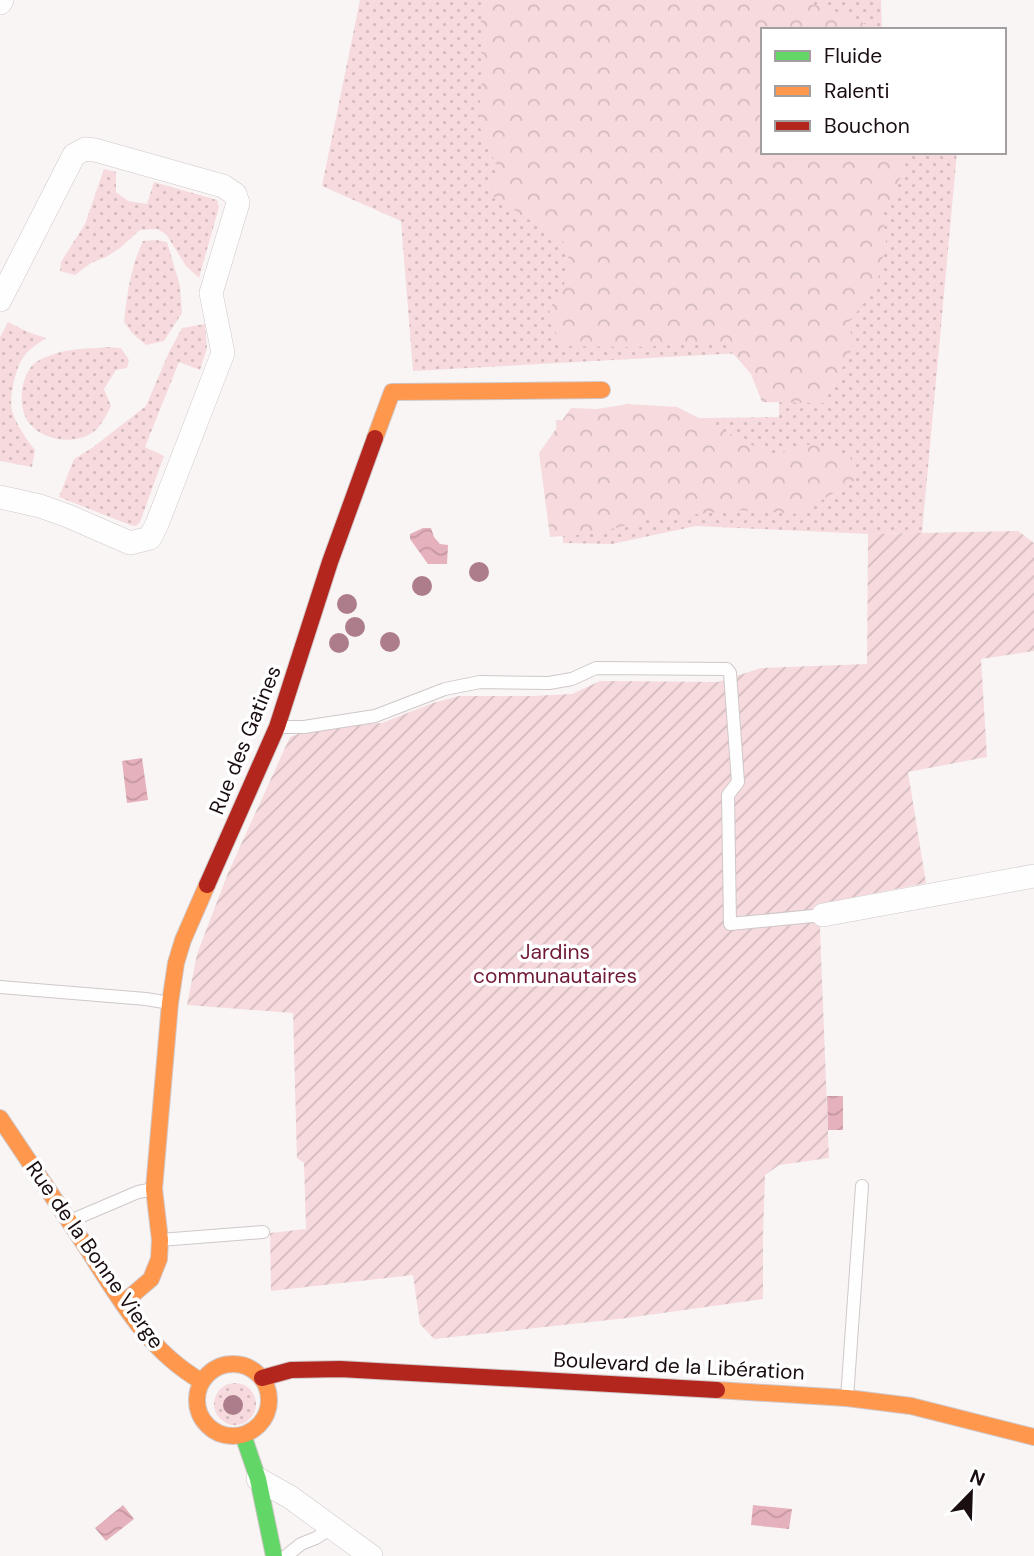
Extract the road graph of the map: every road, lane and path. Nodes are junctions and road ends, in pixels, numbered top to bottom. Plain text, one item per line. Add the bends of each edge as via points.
1 (0, 300) edge
2 (603, 390) dead end
3 (0, 497) edge
4 (277, 727) junction
5 (1034, 876) edge
6 (823, 915) joint
7 (0, 988) edge
8 (170, 1003) junction
9 (0, 1118) edge
10 (862, 1186) dead end
11 (154, 1189) junction
12 (69, 1221) junction
13 (263, 1232) dead end
14 (160, 1240) junction
15 (123, 1303) junction
16 (262, 1378) junction
17 (201, 1381) junction
18 (847, 1398) junction
19 (243, 1435) junction
20 (1034, 1437) edge
21 (258, 1479) junction
22 (331, 1528) junction
23 (274, 1556) edge
24 (286, 1556) edge
25 (371, 1556) edge

1 - 3 street via 74,155 85,149 223,186 235,194 238,203 211,293 223,353 150,538 130,543 40,506
2 - 4 street, Rue des Gatines via 392,392
4 - 6 lane via 374,716 445,689 480,682 572,679 596,667 727,669 738,782 728,795 730,924
4 - 8 street, Rue des Gatines via 183,940
5 - 6 street
7 - 8 lane
8 - 11 street, Rue des Gatines
9 - 12 street, Rue de la Bonne Vierge
10 - 18 lane
11 - 12 lane
11 - 14 street, Rue des Gatines
12 - 15 street, Rue de la Bonne Vierge
13 - 14 lane
14 - 15 street, Rue des Gatines via 159,1259 150,1279
15 - 17 street, Rue de la Bonne Vierge via 167,1358
16 - 17 street via 243,1365 231,1364 209,1372
16 - 18 street, Boulevard de la Libération via 289,1370 340,1369
16 - 19 street via 270,1401 267,1412 254,1430
17 - 19 street via 197,1402 204,1422 222,1434
18 - 20 street, Boulevard de la Libération via 911,1406
19 - 21 street
21 - 22 street
21 - 23 street
22 - 24 lane
22 - 25 street

